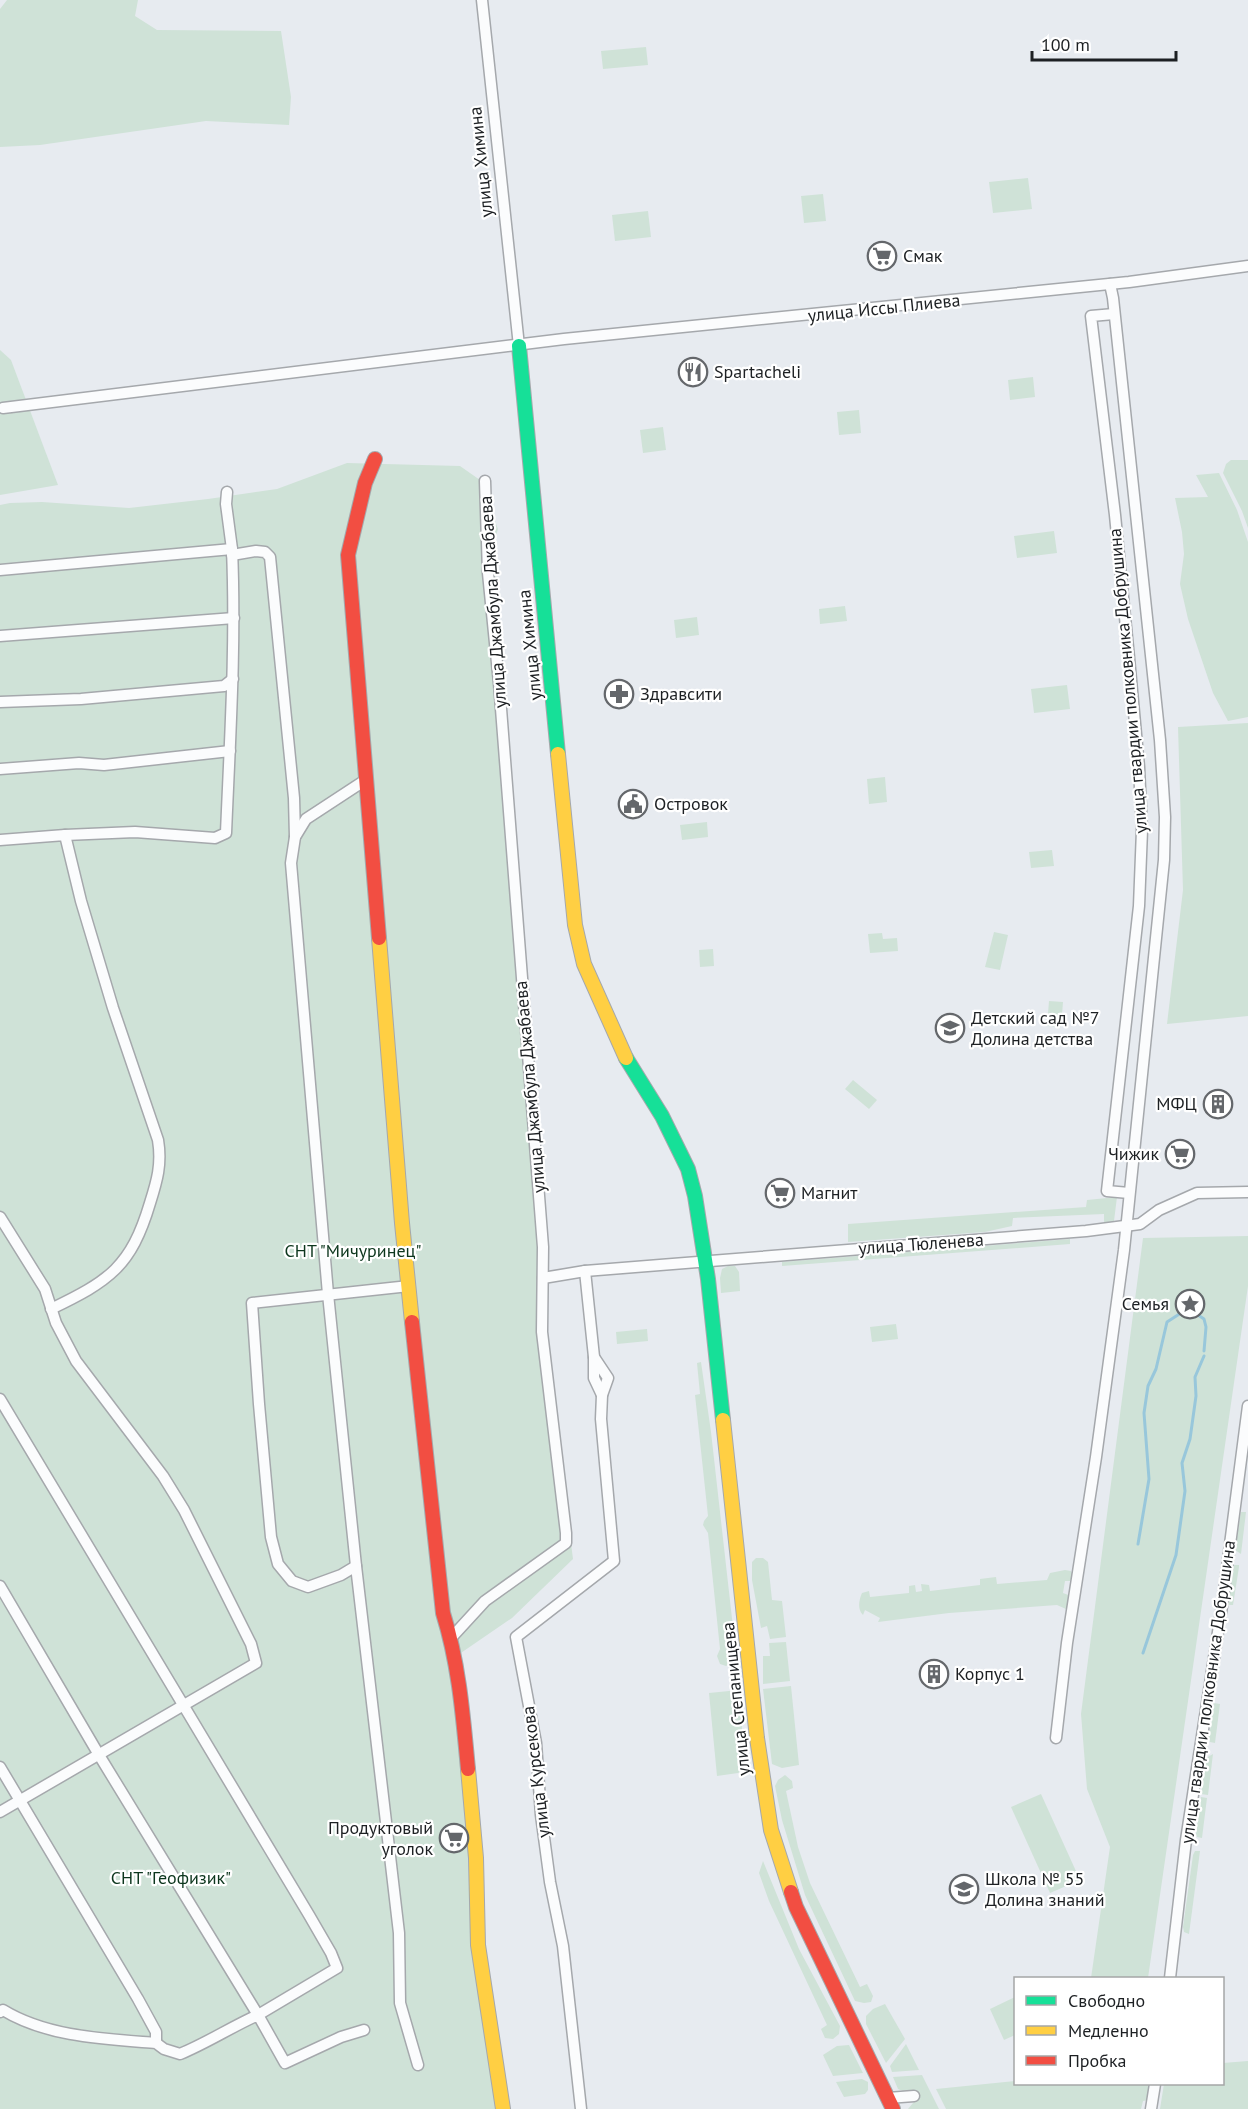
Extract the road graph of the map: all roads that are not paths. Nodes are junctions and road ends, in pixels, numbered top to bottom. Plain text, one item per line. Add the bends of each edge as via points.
1 (482, 0) edge
2 (1248, 266) edge
3 (1110, 284) junction
4 (1114, 314) junction
5 (519, 346) junction
6 (3, 408) dead end
7 (375, 459) dead end
8 (485, 481) dead end
9 (227, 492) dead end
10 (232, 552) junction
11 (0, 570) edge
12 (234, 618) junction
13 (0, 636) edge
14 (233, 679) junction
15 (0, 702) edge
16 (230, 751) junction
17 (0, 769) edge
18 (367, 779) junction
19 (65, 835) junction
20 (295, 837) junction
21 (0, 840) edge
22 (1248, 1191) edge
23 (1129, 1193) junction
24 (0, 1217) edge
25 (1126, 1226) junction
26 (705, 1261) junction
27 (585, 1271) junction
28 (543, 1278) junction
29 (409, 1286) junction
30 (328, 1294) junction
31 (51, 1309) junction
32 (0, 1399) edge
33 (1248, 1406) edge
34 (356, 1566) junction
35 (0, 1586) edge
36 (452, 1638) junction
37 (184, 1707) junction
38 (1056, 1738) dead end
39 (99, 1755) junction
40 (0, 1767) edge
41 (20, 1801) junction
42 (0, 1812) edge
43 (1170, 1977) edge
44 (0, 2012) edge
45 (258, 2015) junction
46 (364, 2030) dead end
47 (156, 2043) junction
48 (418, 2065) dead end
49 (1155, 2085) edge
50 (914, 2096) dead end
51 (890, 2104) edge
52 (503, 2109) edge
53 (581, 2109) edge
54 (1151, 2109) edge

1 - 5 street, улица Химина
2 - 3 street, улица Иссы Плиева
3 - 4 street, улица гвардии полковника Добрушина
3 - 5 street, улица Иссы Плиева
4 - 23 street, улица гвардии полковника Добрушина via 1160,740 1164,817 1161,883
4 - 23 street, улица гвардии полковника Добрушина via 1091,316 1115,515 1141,799 1139,906 1107,1191
5 - 6 street, улица Иссы Плиева
5 - 26 street, улица Химина via 575,925 584,964 603,1010 688,1169
7 - 18 street via 365,483 348,555
8 - 28 street, улица Джамбула Джабаева via 488,573 500,683
9 - 10 street
10 - 11 street
10 - 12 street
10 - 20 street via 265,552 270,557
12 - 13 street
12 - 14 street
14 - 15 street via 224,686
14 - 16 street
16 - 17 street via 104,765
16 - 19 street via 226,833 215,838 135,832
18 - 20 street via 306,819
18 - 29 street
19 - 21 street
19 - 31 street via 90,933 158,1140 160,1171 142,1231 123,1263 92,1289
20 - 30 street via 291,863
22 - 25 street, улица Тюленева via 1197,1193 1159,1210 1140,1224
23 - 25 street, улица гвардии полковника Добрушина
24 - 31 street via 37,1272
25 - 26 street, улица Тюленева
25 - 38 street, улица гвардии полковника Добрушина
26 - 27 street, улица Тюленева
26 - 51 street, улица Степанищева via 757,1738 771,1830 796,1907
27 - 28 street, улица Тюленева
27 - 53 street, улица Курсекова via 594,1357 608,1377 601,1419 615,1561 516,1637 536,1743 550,1882 563,1946
28 - 36 street, улица Джамбула Джабаева via 542,1332 566,1544 485,1601
29 - 30 street
29 - 36 street via 443,1613
30 - 34 street
30 - 34 street via 252,1304 271,1537 278,1564 292,1581 300,1584 309,1587
31 - 37 street via 76,1361 184,1510 251,1644 256,1663
32 - 37 street
33 - 43 street, улица гвардии полковника Добрушина
34 - 48 street via 399,1933 400,2003
35 - 39 street
36 - 52 street via 469,1761 478,1945
37 - 39 street
37 - 45 street via 337,1968
39 - 41 street
39 - 45 street
40 - 41 street
41 - 42 street
41 - 47 street via 138,1999 156,2032
44 - 47 street via 66,2032
45 - 46 street via 285,2063
45 - 47 street via 180,2054
49 - 54 street
50 - 51 street

